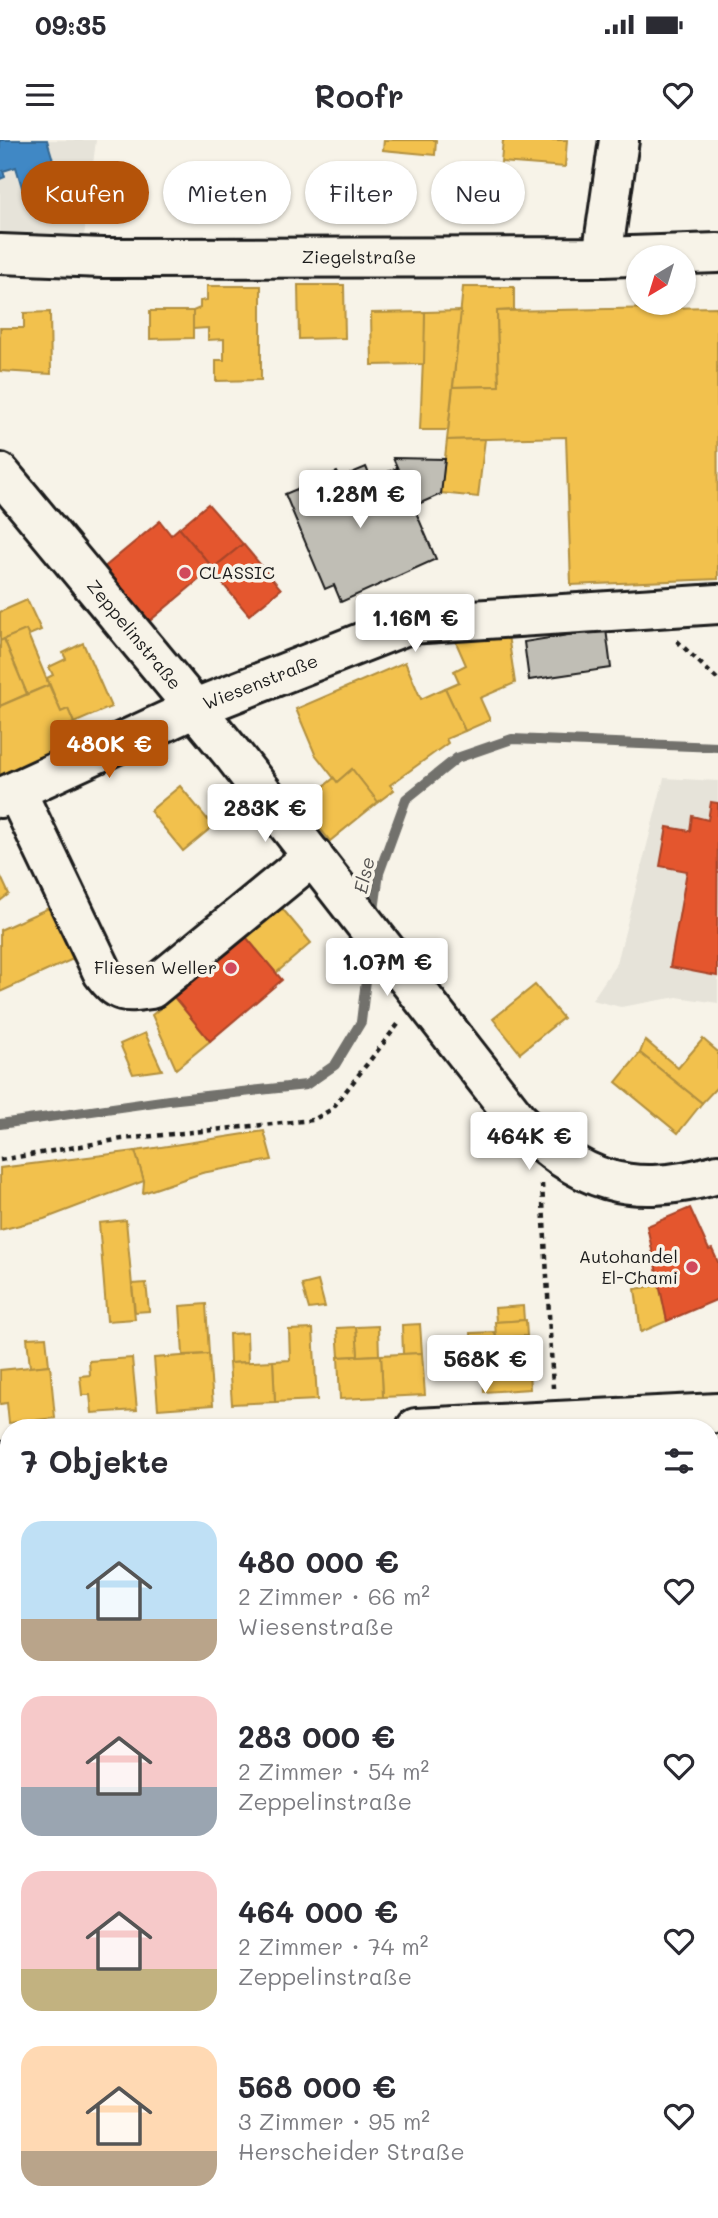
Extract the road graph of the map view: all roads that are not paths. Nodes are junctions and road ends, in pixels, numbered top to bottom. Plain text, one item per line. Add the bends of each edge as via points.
1 (619, 140) edge
2 (718, 253) edge
3 (0, 254) edge
4 (602, 257) junction
5 (0, 473) edge
6 (713, 609) edge
7 (193, 709) junction
8 (8, 794) edge
9 (313, 856) junction
10 (718, 1174) edge
11 (718, 1413) edge
12 (651, 1419) edge

1 - 4 street
2 - 4 street, Ziegelstraße
3 - 4 street, Ziegelstraße
5 - 7 street, Zeppelinstraße
6 - 7 street, Wiesenstraße via 410,624
7 - 8 street, Wiesenstraße
7 - 9 street, Zeppelinstraße
8 - 9 street via 103,973 115,989 129,993 151,989
9 - 10 street, Zeppelinstraße via 517,1118 547,1149 582,1171 622,1183 671,1184
11 - 12 street

